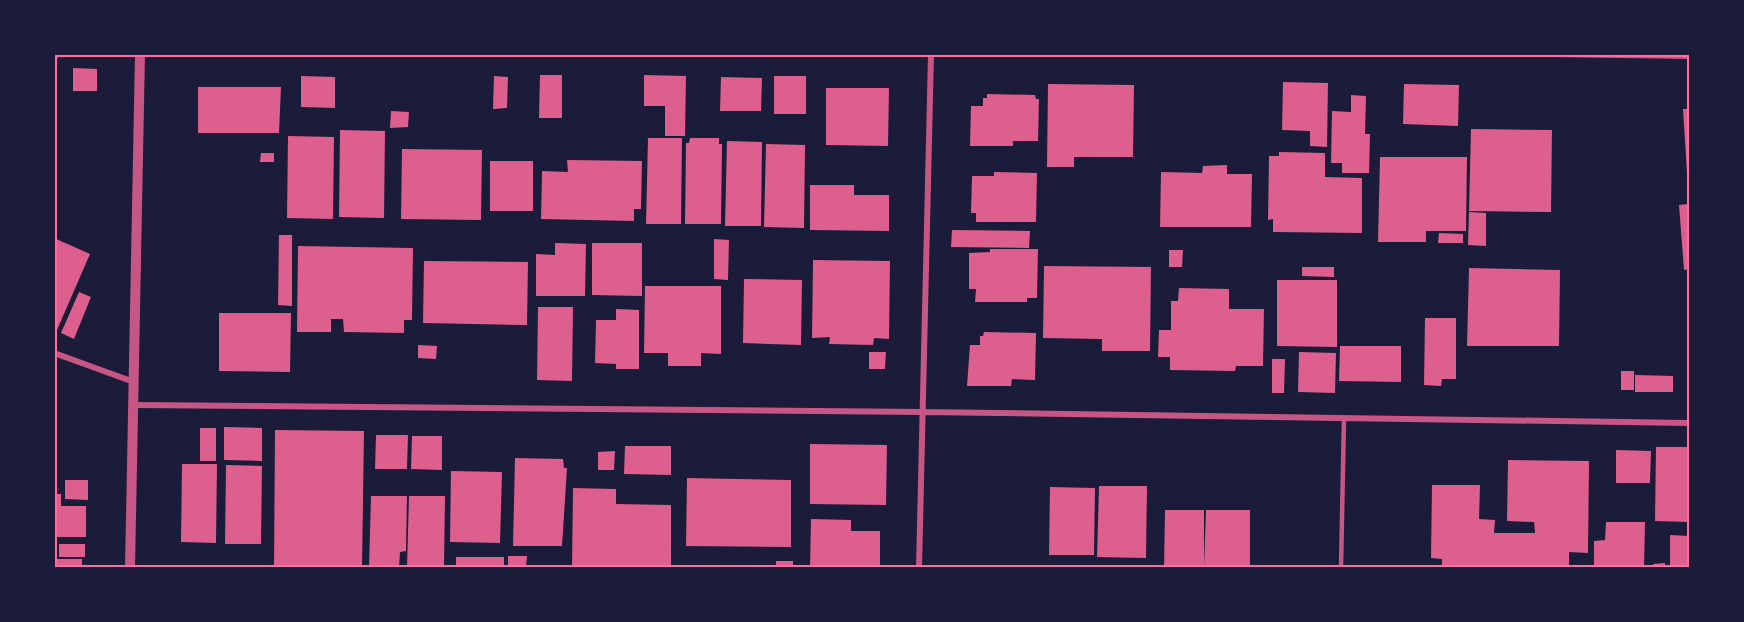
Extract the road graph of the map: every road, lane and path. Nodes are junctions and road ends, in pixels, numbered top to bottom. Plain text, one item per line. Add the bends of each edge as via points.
1 (56, 54) edge
2 (140, 54) edge
3 (931, 54) edge
4 (1551, 54) edge
5 (1690, 56) edge
6 (54, 59) edge
7 (54, 353) edge
8 (134, 382) junction
9 (133, 405) junction
10 (923, 412) junction
11 (1344, 418) junction
12 (1690, 423) edge
13 (130, 568) edge
14 (919, 568) edge
15 (1341, 568) edge

1 - 6 street
2 - 8 street
3 - 10 street
4 - 5 street
7 - 8 street
8 - 9 street
9 - 10 street
9 - 13 street
10 - 11 street
10 - 14 street
11 - 12 street
11 - 15 lane

